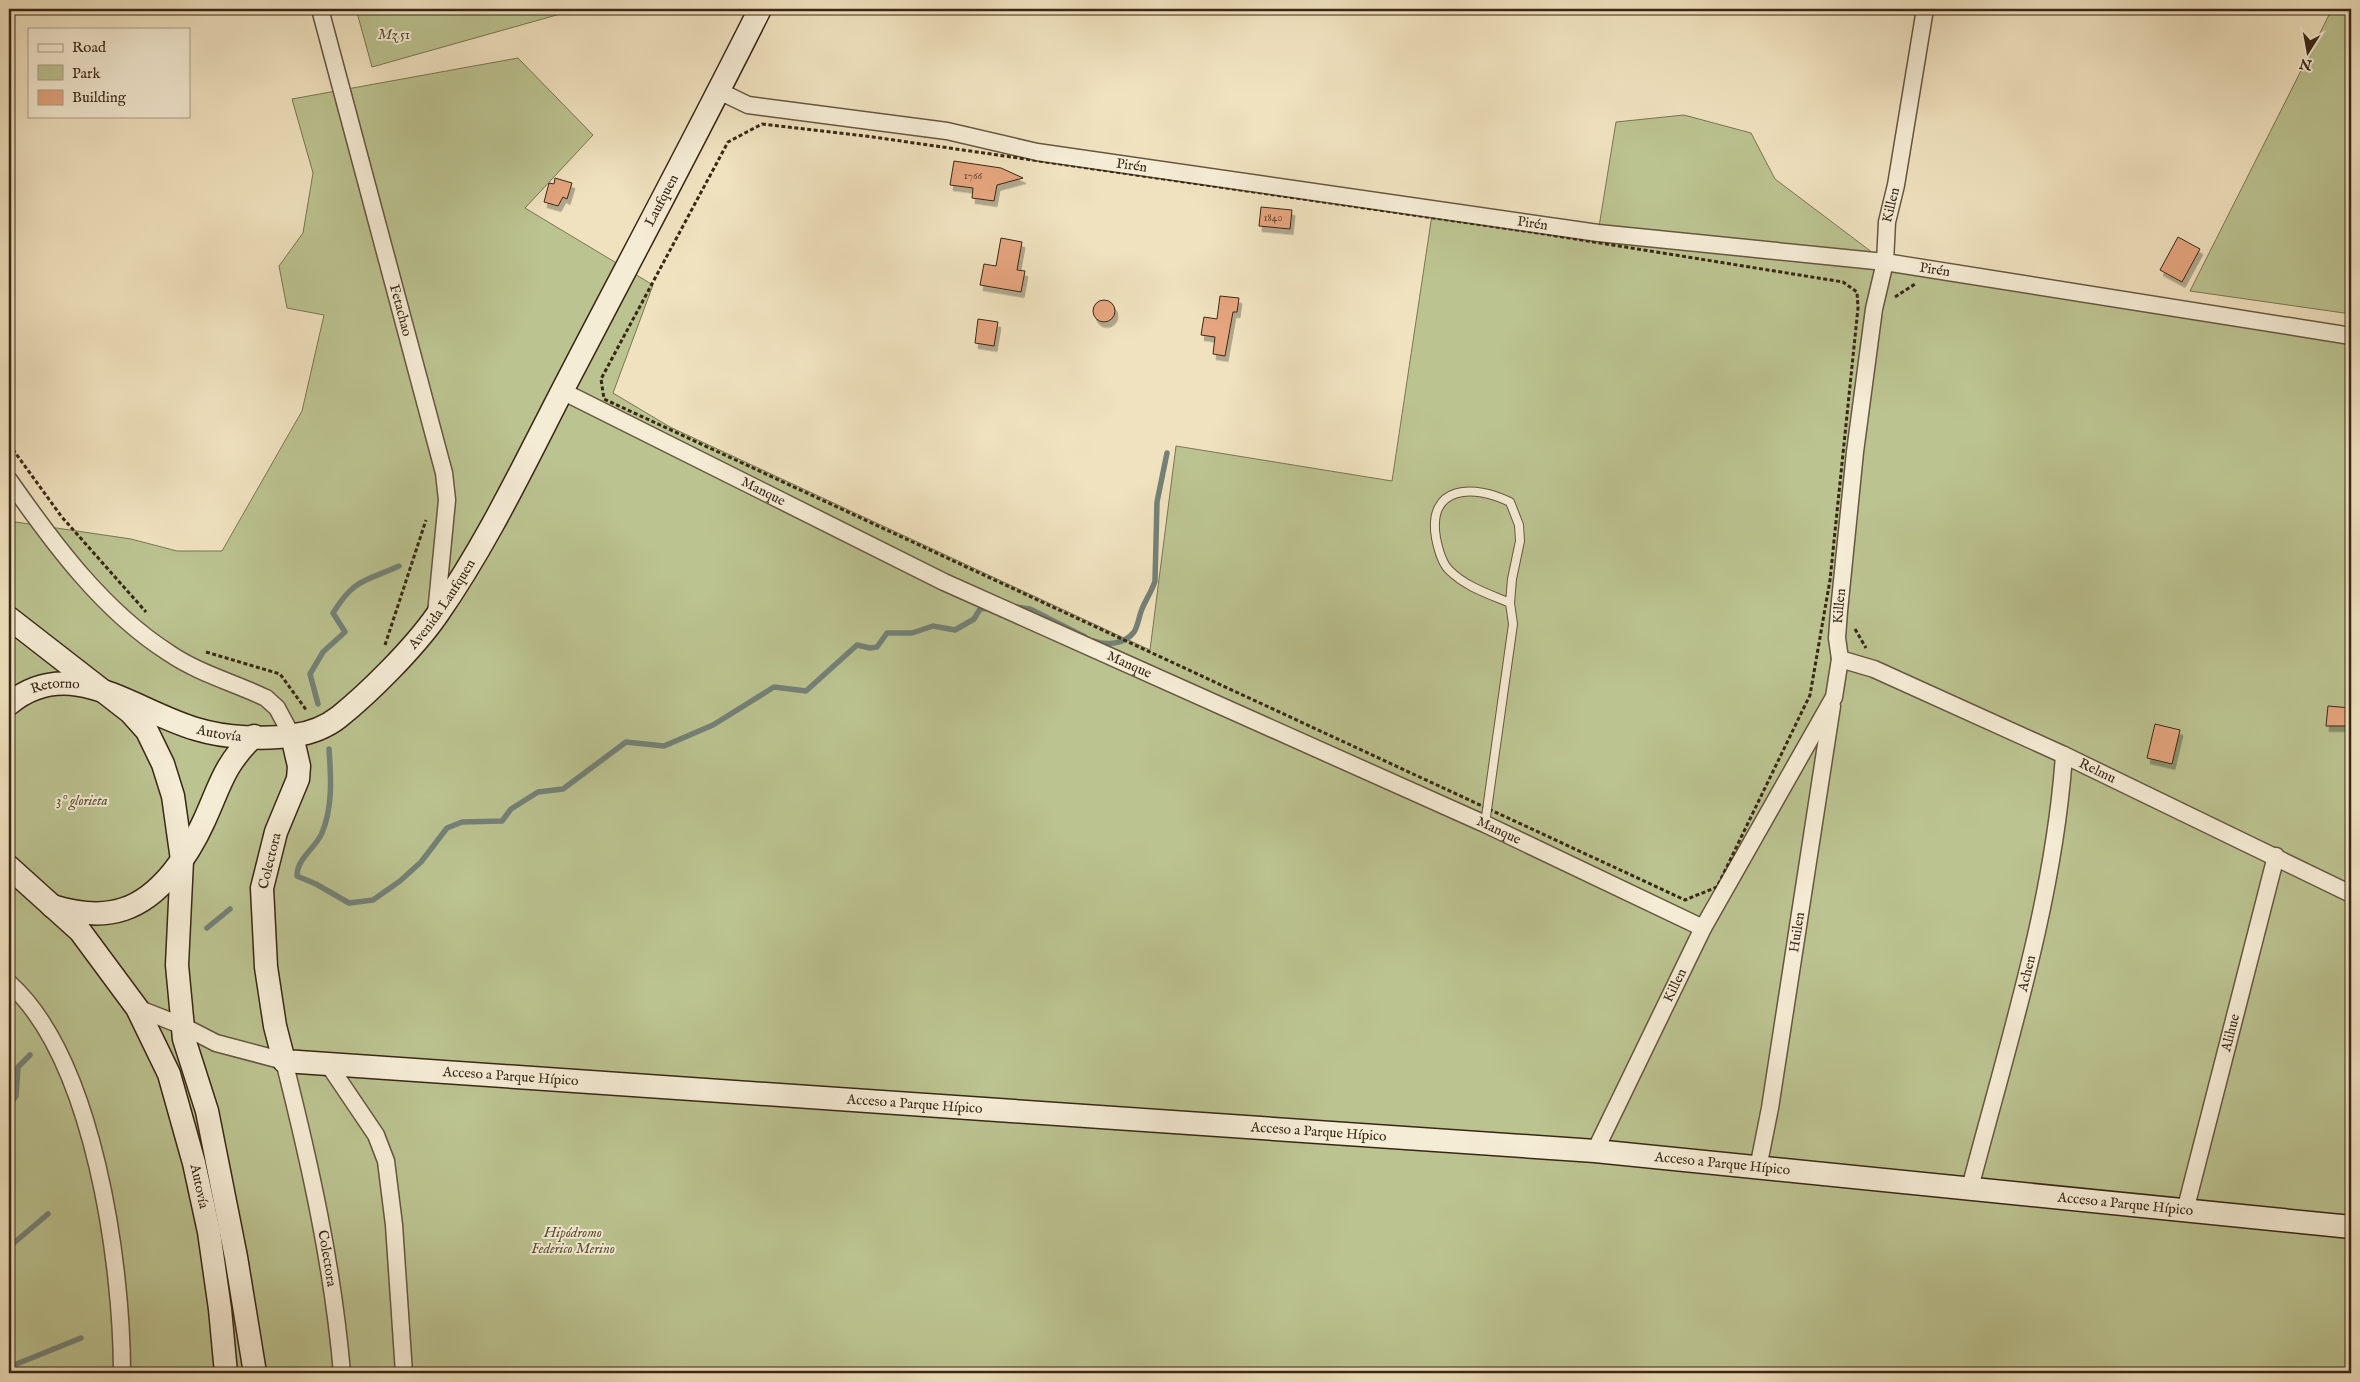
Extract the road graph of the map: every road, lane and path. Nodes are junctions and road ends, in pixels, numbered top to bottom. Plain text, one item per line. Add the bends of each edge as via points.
1 (320, 9) edge
2 (760, 9) edge
3 (1925, 9) edge
4 (719, 91) junction
5 (1885, 262) junction
6 (1925, 285) dead end
7 (1894, 305) dead end
8 (2351, 336) edge
9 (562, 390) junction
10 (9, 444) edge
11 (9, 480) edge
12 (427, 516) dead end
13 (1510, 603) junction
14 (436, 616) junction
15 (9, 618) edge
16 (151, 618) dead end
17 (204, 651) dead end
18 (380, 651) dead end
19 (1840, 659) junction
20 (107, 692) junction
21 (1834, 697) junction
22 (9, 704) edge
23 (309, 714) dead end
24 (254, 736) junction
25 (292, 736) junction
26 (2064, 755) junction
27 (1486, 816) junction
28 (2276, 856) junction
29 (182, 860) junction
30 (9, 866) edge
31 (9, 880) edge
32 (2351, 894) edge
33 (51, 906) junction
34 (1703, 928) junction
35 (9, 983) edge
36 (137, 1008) junction
37 (183, 1026) junction
38 (284, 1061) junction
39 (328, 1064) junction
40 (1595, 1151) junction
41 (1758, 1168) junction
42 (1970, 1188) junction
43 (2185, 1211) junction
44 (2351, 1227) edge
45 (122, 1373) edge
46 (226, 1373) edge
47 (255, 1373) edge
48 (342, 1373) edge
49 (404, 1373) edge

1 - 14 street, Fetachao via 444,473 447,500
2 - 4 street, Laufquen
3 - 5 street, Killen via 1887,222
4 - 5 street, Pirén via 748,105 947,131 1037,152 1598,233
4 - 9 street, Laufquen
5 - 8 street, Pirén
5 - 19 street, Killen via 1874,310 1855,452 1837,638
6 - 7 path via 1916,284 1895,297
9 - 14 street, Avenida Laufquen via 500,512
9 - 27 street, Manque via 944,582
10 - 16 path via 60,516
11 - 25 street, Colectora via 61,551 142,634 170,654 266,698 277,708
12 - 18 path via 398,610
13 - 13 lane via 1520,541 1519,525 1510,502 1499,496 1476,492 1459,492 1444,497 1437,508 1434,529 1448,568 1468,585
13 - 27 lane via 1513,624
14 - 25 street, Avenida Laufquen via 396,661 337,718 314,731
15 - 20 street, Autovía
17 - 23 path via 280,674
19 - 21 street, Killen
19 - 26 street, Relmu via 1874,668
20 - 22 street, Retorno via 70,683 50,683 24,691
20 - 24 street, Autovía via 192,728 214,734
20 - 29 street, Autovía via 147,731 163,764 173,796
21 - 34 street, Killen
21 - 41 street, Huilen
24 - 25 street, Avenida Laufquen
24 - 29 street, Autovía via 227,767 204,822
25 - 38 street, Colectora via 299,766 298,780 276,832 262,888 266,967
26 - 28 street, Relmu
26 - 42 street, Achen via 2061,797 2038,928
27 - 27 path via 1685,900 1717,887 1810,695 1830,580 1857,292 1843,282 1538,233 873,136 762,124 728,142 601,379 604,399
27 - 34 street, Manque
28 - 32 street, Relmu
28 - 43 street, Alihue
29 - 33 street, Autovía via 147,897 124,909 94,914
29 - 37 street, Autovía via 177,965
30 - 33 street, Autovía
31 - 33 street, Autovía
33 - 36 street, Autovía via 80,931
34 - 40 street, Killen
35 - 45 street via 42,1024 60,1057 86,1121 112,1242
36 - 37 street
36 - 46 street, Autovía via 169,1074 194,1163 209,1232
37 - 38 street via 216,1043
37 - 47 street, Autovía via 207,1111
38 - 39 street, Acceso a Parque Hípico
38 - 48 street, Colectora via 319,1208
39 - 40 street, Acceso a Parque Hípico
39 - 49 street via 376,1135 386,1161 394,1225
40 - 41 street, Acceso a Parque Hípico
41 - 42 street, Acceso a Parque Hípico
42 - 43 street, Acceso a Parque Hípico
43 - 44 street, Acceso a Parque Hípico

